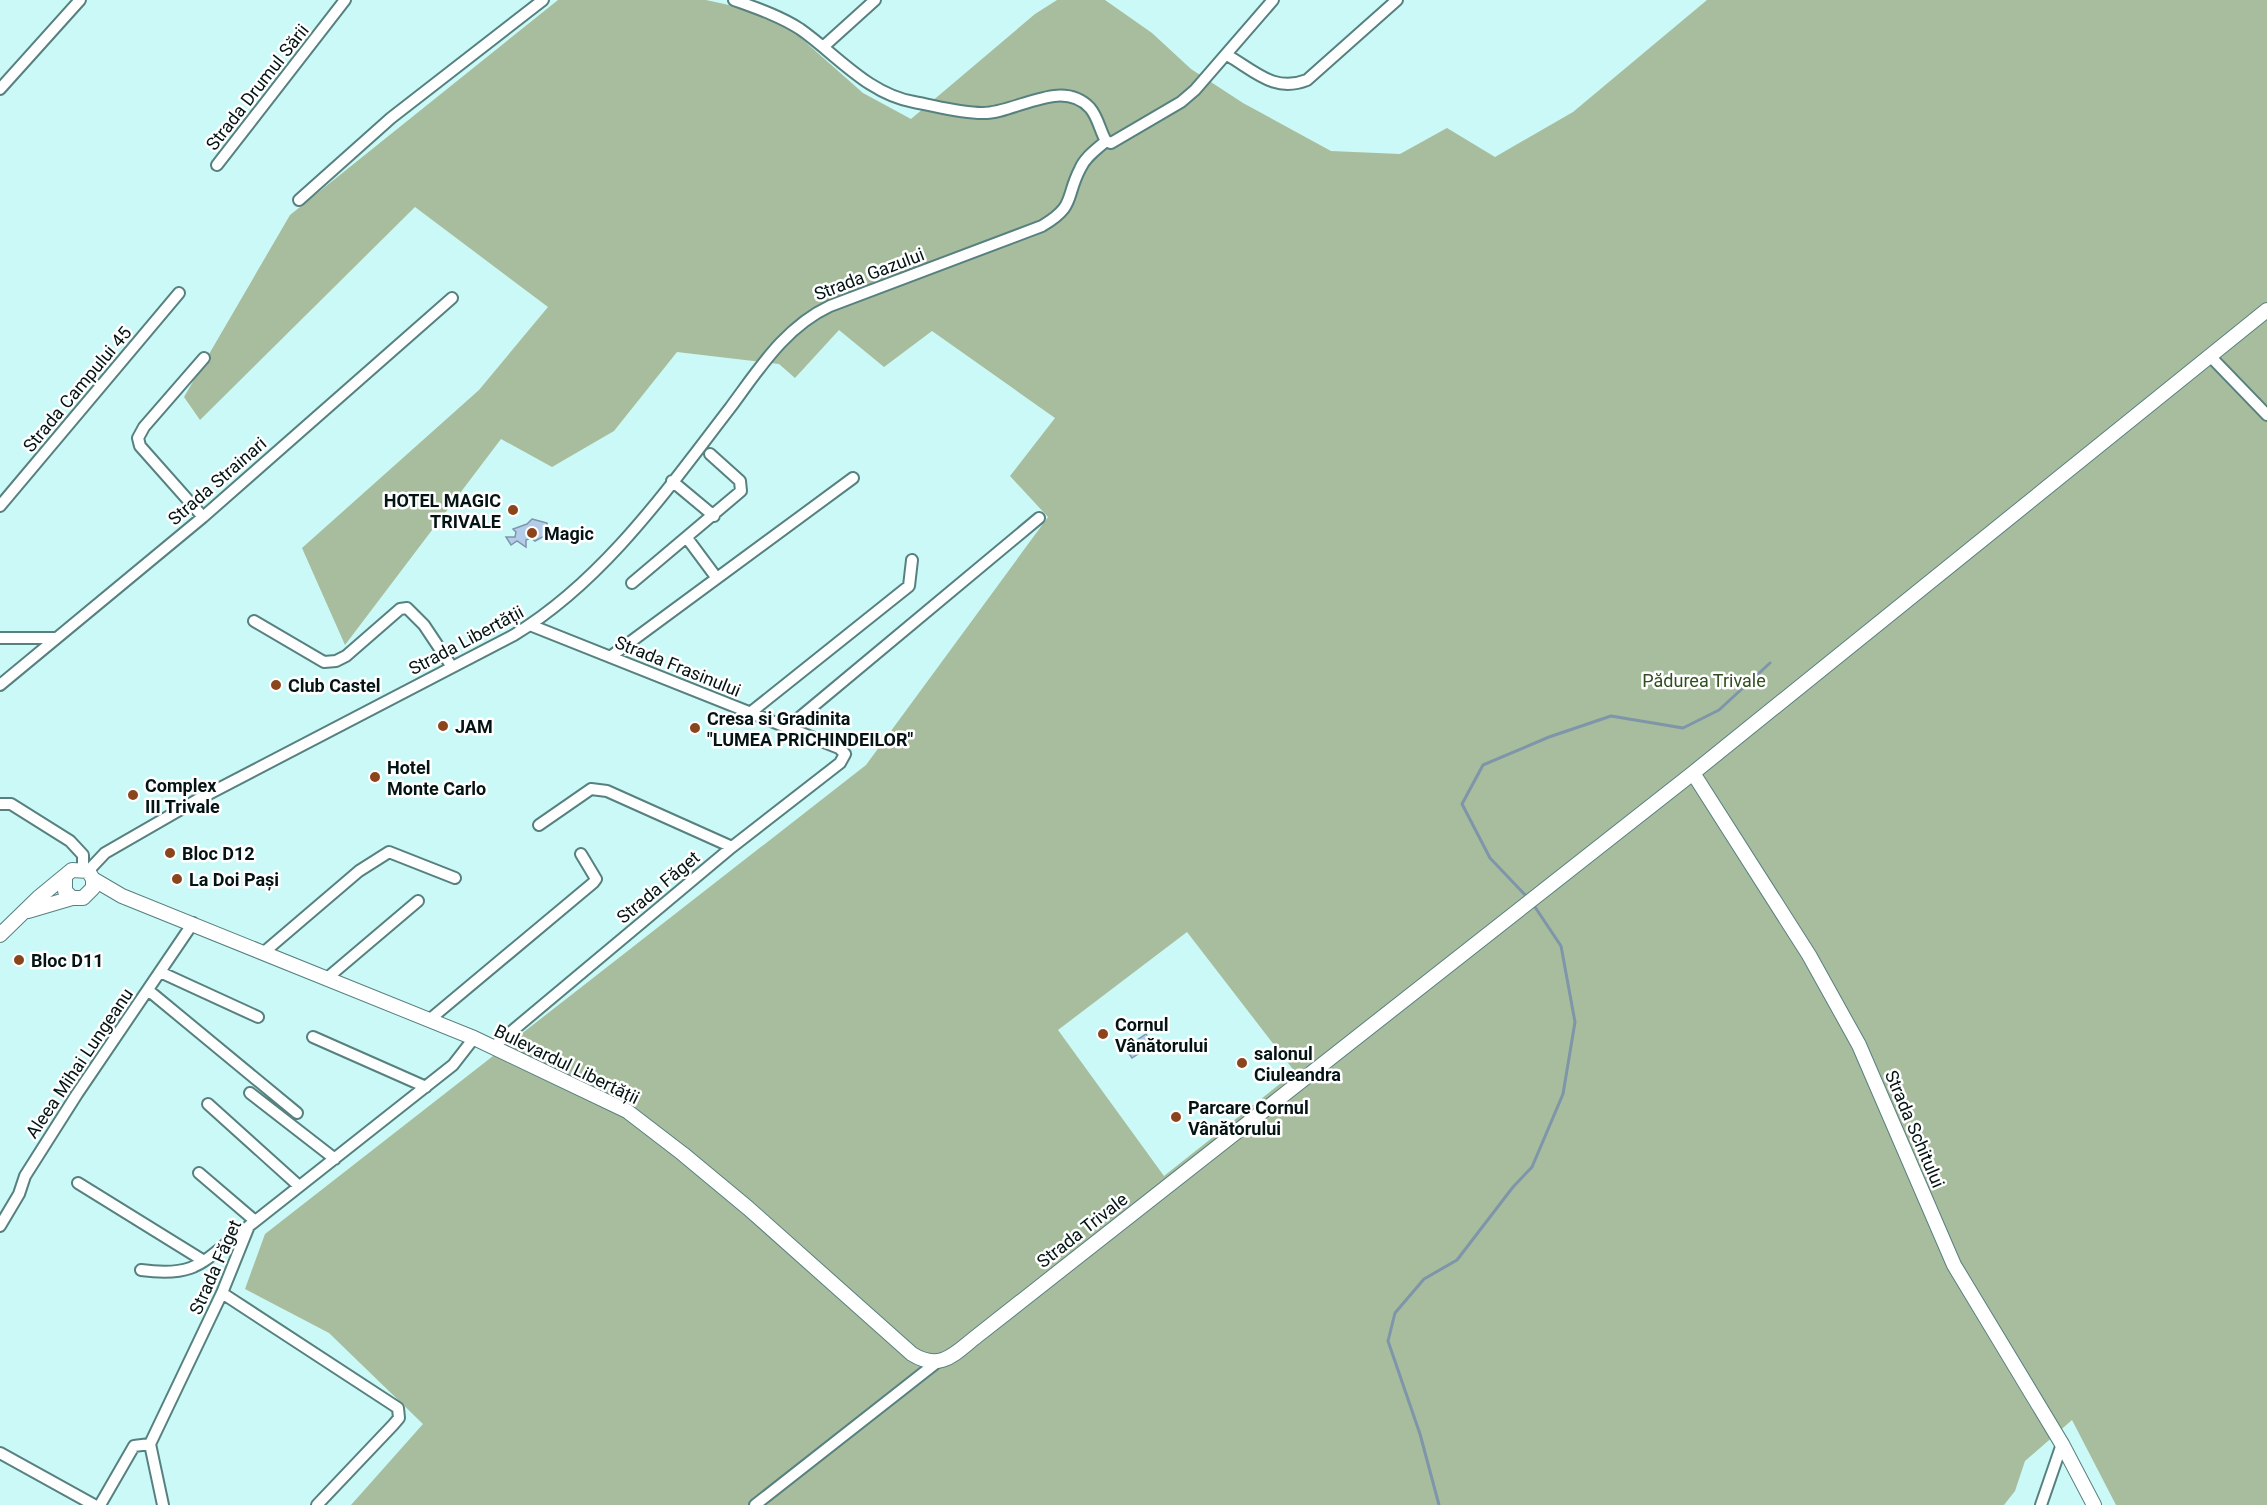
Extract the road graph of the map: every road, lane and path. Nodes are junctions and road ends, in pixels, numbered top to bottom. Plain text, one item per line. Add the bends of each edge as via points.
1 (80, 0) edge
2 (345, 0) edge
3 (543, 0) edge
4 (734, 0) edge
5 (875, 0) edge
6 (1273, 0) edge
7 (1397, 0) edge
8 (823, 47) junction
9 (1227, 55) junction
10 (0, 89) edge
11 (1106, 141) junction
12 (217, 165) dead end
13 (299, 200) dead end
14 (179, 293) dead end
15 (452, 298) dead end
16 (2267, 310) edge
17 (2210, 356) junction
18 (204, 358) dead end
19 (2267, 415) edge
20 (710, 454) dead end
21 (853, 477) dead end
22 (672, 481) junction
23 (0, 506) edge
24 (714, 516) junction
25 (203, 517) junction
26 (1039, 518) dead end
27 (687, 538) junction
28 (912, 560) dead end
29 (600, 566) joint
30 (716, 577) junction
31 (632, 583) dead end
32 (254, 621) dead end
33 (530, 625) junction
34 (0, 638) edge
35 (55, 638) junction
36 (610, 657) junction
37 (452, 667) junction
38 (0, 685) edge
39 (750, 713) junction
40 (787, 728) junction
41 (845, 754) joint
42 (1693, 773) junction
43 (0, 804) edge
44 (539, 825) dead end
45 (732, 847) junction
46 (581, 854) dead end
47 (88, 873) junction
48 (64, 878) junction
49 (455, 878) dead end
50 (87, 896) junction
51 (122, 896) junction
52 (72, 898) junction
53 (418, 901) dead end
54 (20, 914) junction
55 (193, 923) junction
56 (0, 935) edge
57 (263, 953) junction
58 (160, 972) junction
59 (326, 980) junction
60 (148, 990) junction
61 (258, 1017) dead end
62 (429, 1020) junction
63 (313, 1038) dead end
64 (474, 1038) junction
65 (493, 1047) junction
66 (426, 1087) junction
67 (250, 1093) dead end
68 (208, 1104) dead end
69 (297, 1113) dead end
70 (335, 1159) junction
71 (199, 1173) dead end
72 (78, 1182) dead end
73 (299, 1186) junction
74 (251, 1223) junction
75 (0, 1226) edge
76 (204, 1262) junction
77 (141, 1270) dead end
78 (222, 1293) junction
79 (936, 1363) junction
80 (150, 1444) junction
81 (2062, 1444) junction
82 (0, 1453) edge
83 (94, 1505) edge
84 (100, 1505) edge
85 (163, 1505) edge
86 (317, 1505) edge
87 (755, 1505) edge
88 (2041, 1505) edge
89 (2094, 1505) edge

1 - 10 street
2 - 12 street, Strada Drumul Sării
3 - 13 street via 391,118
4 - 8 street via 782,19
5 - 8 street
6 - 9 street
7 - 9 street via 1307,80 1293,86 1277,84
8 - 11 street via 869,85 910,101 983,114 1051,96 1080,100 1096,117
9 - 11 street via 1181,102 1111,143
11 - 22 street, Strada Gazului via 1080,168 1067,207 1042,226 830,306 801,321 771,353
14 - 23 street, Strada Campului 45
15 - 25 street, Strada Strainari
16 - 17 main road, Strada Trivale
17 - 19 street
17 - 42 main road, Strada Trivale
18 - 25 street via 138,438 140,446
20 - 24 street via 742,487 737,498
21 - 30 street
22 - 24 street
22 - 29 street, Strada Gazului
24 - 27 street
25 - 35 street, Strada Strainari
26 - 40 street
27 - 30 street
27 - 31 street
28 - 39 street via 909,586
29 - 33 street, Strada Libertății via 566,599
30 - 36 street
32 - 37 street via 324,662 346,656 400,609 407,608 424,625
33 - 36 street, Strada Frasinului
33 - 37 street, Strada Libertății
34 - 35 street
35 - 38 street, Strada Strainari
36 - 39 street, Strada Frasinului
37 - 47 street, Strada Libertății via 187,806 105,853
39 - 40 street, Strada Frasinului
40 - 41 street, Strada Frasinului via 839,748
41 - 45 street, Strada Făget via 840,763
42 - 79 main road, Strada Trivale via 963,1347
42 - 81 main road, Strada Schitului via 1809,955 1859,1045 1954,1265
43 - 47 street via 11,804 70,841 83,855
44 - 45 street via 591,789 607,791
45 - 65 street, Strada Făget
46 - 62 street via 594,873 593,883
47 - 48 main road via 72,870
47 - 50 main road via 93,888
47 - 51 main road, Bulevardul Libertății
48 - 52 main road via 65,891
48 - 54 main road
49 - 57 street via 389,852 365,866
50 - 51 main road, Bulevardul Libertății
50 - 52 main road
51 - 55 main road, Bulevardul Libertății
52 - 54 main road
53 - 59 street
54 - 56 main road
55 - 57 main road, Bulevardul Libertății
55 - 58 street, Aleea Mihai Lungeanu
57 - 59 main road, Bulevardul Libertății
58 - 60 street, Aleea Mihai Lungeanu
58 - 61 street
59 - 62 main road, Bulevardul Libertății
60 - 69 street
60 - 75 street, Aleea Mihai Lungeanu via 25,1176
62 - 64 main road, Bulevardul Libertății
63 - 66 street
64 - 65 main road, Bulevardul Libertății
64 - 66 street, Strada Făget via 453,1065
65 - 79 main road, Bulevardul Libertății via 627,1111 748,1208 912,1354
66 - 70 street, Strada Făget
67 - 70 street
68 - 73 street
70 - 73 street, Strada Făget
71 - 74 street
72 - 76 street
73 - 74 street, Strada Făget
74 - 76 street
74 - 78 street, Strada Făget
76 - 77 street via 183,1272
78 - 80 street, Strada Făget
78 - 86 street via 398,1408 399,1418
79 - 87 street, Strada Trivale
80 - 84 street via 134,1446
80 - 85 street
81 - 88 street
81 - 89 main road, Strada Schitului
82 - 83 street

